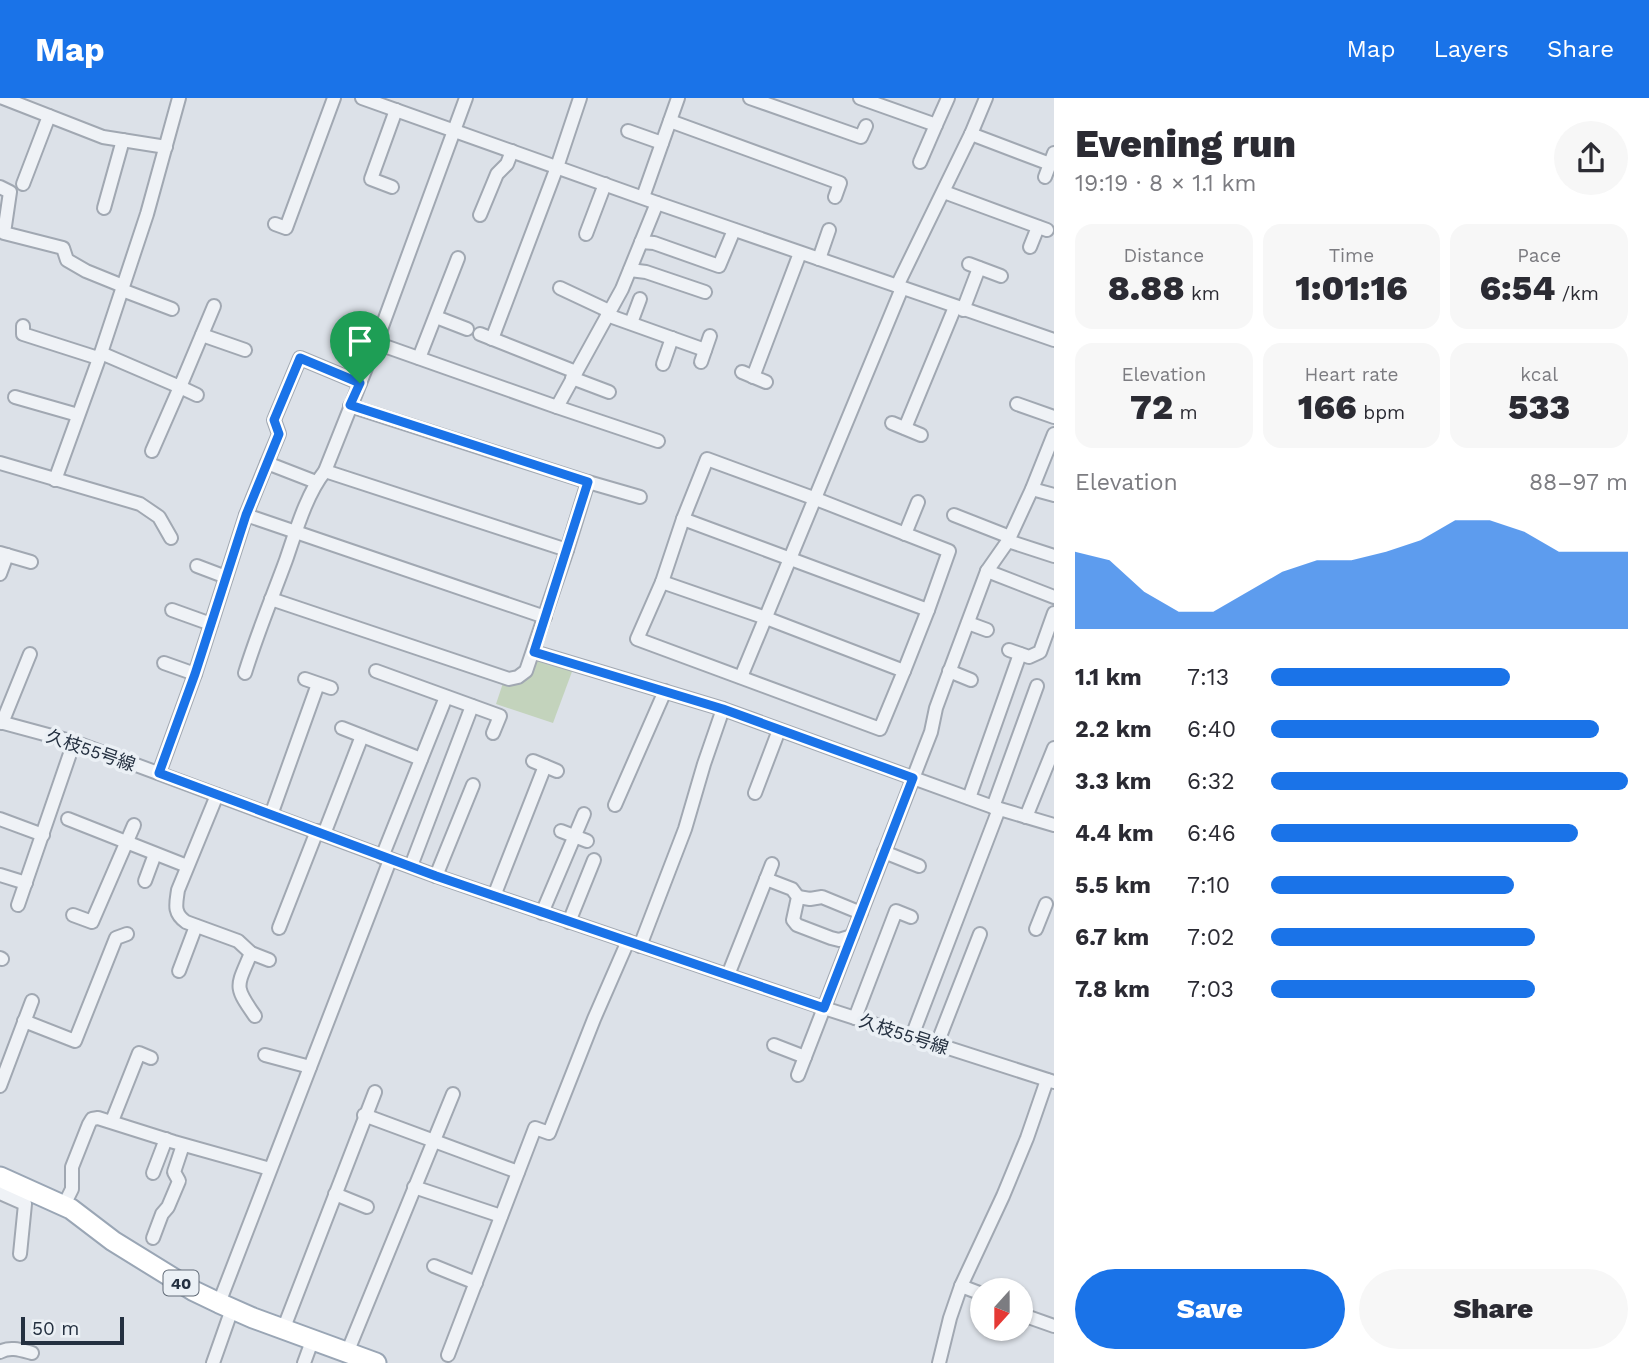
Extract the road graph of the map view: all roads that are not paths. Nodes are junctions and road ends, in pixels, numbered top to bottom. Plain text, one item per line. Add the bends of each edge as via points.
1 (3, 98) edge
2 (179, 98) edge
3 (334, 98) edge
4 (362, 98) edge
5 (466, 98) edge
6 (580, 98) edge
7 (678, 98) edge
8 (750, 98) edge
9 (860, 98) edge
10 (948, 98) edge
11 (986, 98) edge
12 (396, 110) junction
13 (50, 116) junction
14 (670, 121) junction
15 (936, 125) junction
16 (866, 126) dead end
17 (454, 131) junction
18 (628, 131) dead end
19 (971, 134) junction
20 (123, 140) junction
21 (662, 143) junction
22 (166, 147) junction
23 (512, 151) junction
24 (1052, 158) edge
25 (920, 162) dead end
26 (556, 167) junction
27 (1045, 177) dead end
28 (23, 184) dead end
29 (605, 184) junction
30 (0, 187) edge
31 (392, 187) dead end
32 (944, 192) junction
33 (643, 197) junction
34 (835, 197) dead end
35 (657, 203) junction
36 (104, 208) dead end
37 (480, 215) dead end
38 (275, 224) dead end
39 (734, 230) junction
40 (829, 230) dead end
41 (586, 234) dead end
42 (641, 242) junction
43 (1030, 247) dead end
44 (800, 253) junction
45 (458, 258) dead end
46 (819, 259) junction
47 (630, 270) junction
48 (1001, 276) dead end
49 (900, 287) junction
50 (122, 288) junction
51 (560, 288) dead end
52 (705, 292) dead end
53 (640, 299) dead end
54 (214, 306) dead end
55 (959, 308) junction
56 (172, 309) dead end
57 (608, 313) junction
58 (436, 317) junction
59 (631, 323) junction
60 (23, 326) dead end
61 (467, 329) dead end
62 (202, 335) junction
63 (710, 336) dead end
64 (672, 338) junction
65 (1054, 340) edge
66 (376, 343) junction
67 (245, 350) dead end
68 (100, 355) junction
69 (419, 358) junction
70 (663, 364) dead end
71 (574, 375) junction
72 (766, 382) dead end
73 (360, 383) junction
74 (180, 387) junction
75 (609, 392) dead end
76 (197, 395) dead end
77 (15, 397) dead end
78 (1017, 404) dead end
79 (350, 405) junction
80 (556, 407) junction
81 (78, 415) junction
82 (1054, 417) edge
83 (1054, 434) edge
84 (922, 435) dead end
85 (658, 441) dead end
86 (152, 452) dead end
87 (0, 463) edge
88 (267, 463) junction
89 (325, 471) junction
90 (55, 480) junction
91 (316, 482) junction
92 (588, 482) junction
93 (1032, 489) junction
94 (1054, 495) edge
95 (640, 497) dead end
96 (816, 499) junction
97 (918, 502) dead end
98 (246, 515) junction
99 (954, 515) dead end
100 (683, 519) junction
101 (295, 533) junction
102 (905, 534) junction
103 (171, 538) dead end
104 (1009, 539) junction
105 (567, 550) junction
106 (3, 554) edge
107 (1054, 556) edge
108 (790, 560) junction
109 (31, 562) dead end
110 (197, 566) dead end
111 (987, 571) junction
112 (0, 574) edge
113 (226, 577) junction
114 (662, 582) junction
115 (1054, 597) edge
116 (271, 599) junction
117 (172, 610) dead end
118 (928, 610) junction
119 (1054, 613) edge
120 (545, 617) junction
121 (766, 618) junction
122 (968, 623) junction
123 (211, 624) junction
124 (987, 630) dead end
125 (534, 652) junction
126 (30, 654) dead end
127 (164, 663) dead end
128 (376, 671) dead end
129 (904, 671) junction
130 (949, 671) junction
131 (245, 673) dead end
132 (195, 674) junction
133 (741, 677) junction
134 (971, 680) dead end
135 (318, 684) dead end
136 (1037, 685) dead end
137 (665, 691) junction
138 (446, 697) junction
139 (472, 706) junction
140 (723, 709) junction
141 (1, 723) edge
142 (342, 728) dead end
143 (779, 730) junction
144 (493, 733) dead end
145 (362, 736) junction
146 (74, 742) junction
147 (1054, 748) edge
148 (421, 759) junction
149 (545, 766) dead end
150 (159, 773) junction
151 (913, 778) junction
152 (473, 785) dead end
153 (755, 793) dead end
154 (217, 795) junction
155 (969, 798) junction
156 (615, 806) dead end
157 (996, 808) junction
158 (584, 814) dead end
159 (271, 815) junction
160 (1026, 817) junction
161 (0, 819) edge
162 (68, 819) dead end
163 (134, 825) dead end
164 (1054, 825) edge
165 (561, 831) dead end
166 (320, 833) junction
167 (43, 835) junction
168 (581, 839) junction
169 (126, 843) junction
170 (884, 852) junction
171 (155, 854) junction
172 (386, 858) junction
173 (594, 860) dead end
174 (772, 864) dead end
175 (187, 866) junction
176 (411, 866) junction
177 (919, 866) dead end
178 (0, 875) edge
179 (436, 876) junction
180 (766, 880) junction
181 (145, 881) dead end
182 (26, 883) junction
183 (494, 896) junction
184 (798, 897) junction
185 (18, 905) dead end
186 (542, 913) junction
187 (861, 913) junction
188 (73, 915) dead end
189 (911, 916) dead end
190 (1054, 921) edge
191 (569, 922) junction
192 (196, 926) junction
193 (279, 928) dead end
194 (1036, 929) dead end
195 (127, 934) dead end
196 (979, 934) dead end
197 (852, 936) junction
198 (634, 944) junction
199 (251, 953) junction
200 (269, 960) dead end
201 (179, 971) dead end
202 (728, 975) junction
203 (32, 1002) dead end
204 (824, 1008) junction
205 (255, 1016) dead end
206 (855, 1018) junction
207 (24, 1021) junction
208 (912, 1036) junction
209 (937, 1044) junction
210 (774, 1045) dead end
211 (265, 1055) dead end
212 (805, 1057) junction
213 (151, 1058) dead end
214 (4, 1063) edge
215 (310, 1067) junction
216 (799, 1075) dead end
217 (1051, 1081) edge
218 (0, 1086) edge
219 (374, 1092) dead end
220 (453, 1094) dead end
221 (365, 1115) junction
222 (112, 1121) junction
223 (166, 1139) junction
224 (433, 1141) junction
225 (184, 1145) junction
226 (270, 1169) junction
227 (153, 1172) dead end
228 (518, 1172) junction
229 (0, 1177) edge
230 (414, 1187) junction
231 (0, 1193) edge
232 (335, 1194) junction
233 (64, 1205) junction
234 (367, 1207) dead end
235 (501, 1216) junction
236 (153, 1238) dead end
237 (20, 1254) dead end
238 (434, 1266) dead end
239 (476, 1283) junction
240 (961, 1286) junction
241 (970, 1289) edge
242 (225, 1306) junction
243 (1033, 1319) edge
244 (1054, 1326) edge
245 (284, 1330) junction
246 (312, 1340) junction
247 (0, 1352) edge
248 (32, 1353) dead end
249 (347, 1353) junction
250 (448, 1355) dead end
251 (213, 1363) edge
252 (304, 1363) edge
253 (376, 1363) edge
254 (939, 1363) edge

1 - 13 street
2 - 22 street
3 - 38 street via 315,167 286,228
4 - 12 street
5 - 17 street
6 - 26 street
7 - 14 street
8 - 16 street via 861,137
9 - 15 street
10 - 15 street
11 - 19 street
12 - 17 street
12 - 31 street via 371,179
13 - 20 street
13 - 28 street
14 - 21 street
14 - 34 street via 840,183
15 - 25 street
17 - 23 street
17 - 66 street
18 - 21 street
19 - 24 street
19 - 32 street
20 - 22 street
20 - 36 street
21 - 33 street
22 - 50 street
23 - 26 street
23 - 37 street
24 - 27 street
26 - 29 street
26 - 71 street via 486,336
29 - 33 street
29 - 41 street
30 - 50 street via 10,192 4,233 63,248 67,260
32 - 43 street via 1043,229
32 - 49 street
33 - 35 street
35 - 39 street
35 - 42 street
39 - 42 street via 719,267
39 - 44 street
40 - 46 street
42 - 47 street
44 - 46 street
44 - 72 street via 747,374
45 - 58 street
46 - 49 street
47 - 52 street
47 - 57 street
48 - 55 street via 974,266
49 - 55 street
49 - 96 street
50 - 56 street
50 - 68 street
51 - 57 street
53 - 59 street
54 - 62 street
55 - 65 street
55 - 84 street via 898,426
57 - 59 street
57 - 71 street
58 - 61 street
58 - 69 street
59 - 64 street
60 - 68 street via 23,334
62 - 67 street
62 - 74 street
63 - 64 street via 703,356
64 - 70 street
66 - 69 street
66 - 73 street
68 - 74 street
68 - 81 street
69 - 80 street
71 - 75 street
71 - 80 street
73 - 79 street
73 - 88 street via 300,358 274,420 279,434
74 - 76 street
74 - 86 street
77 - 81 street
78 - 82 street
79 - 89 street
79 - 92 street
80 - 85 street
81 - 90 street
83 - 93 street
87 - 90 street
88 - 91 street
88 - 98 street
89 - 91 street
89 - 105 street
90 - 103 street via 140,504 159,517
91 - 101 street
92 - 95 street
92 - 105 street
93 - 94 street
93 - 104 street
96 - 100 street via 707,459
96 - 102 street
96 - 108 street
97 - 102 street
98 - 101 street
98 - 113 street
99 - 104 street
100 - 108 street
100 - 114 street
101 - 116 street
101 - 120 street
102 - 118 street via 949,551
104 - 107 street
104 - 111 street
105 - 120 street
106 - 109 street
106 - 112 street
108 - 118 street
108 - 121 street
110 - 113 street
111 - 115 street
111 - 122 street
113 - 123 street
114 - 121 street
114 - 133 street via 637,639
116 - 125 street via 509,679 526,671
116 - 131 street
117 - 123 street
118 - 129 street
119 - 155 street via 1040,652 1029,657 1014,652
120 - 125 street
121 - 129 street
121 - 133 street
122 - 124 street
122 - 130 street
123 - 132 street
125 - 137 street
126 - 141 street
127 - 132 street
128 - 138 street
129 - 133 street via 880,729
130 - 134 street
130 - 151 street
132 - 150 street
135 - 159 street
136 - 157 street
137 - 140 street
137 - 156 street
138 - 139 street
138 - 148 street
139 - 144 street via 500,716
139 - 176 street
140 - 143 street
140 - 198 street via 685,828
141 - 146 street, 久枝55号線
142 - 145 street
143 - 151 street
143 - 153 street
145 - 148 street
145 - 166 street
146 - 150 street, 久枝55号線
146 - 167 street
147 - 160 street
148 - 172 street
149 - 183 street via 531,818
150 - 154 street, 久枝55号線
151 - 155 street
151 - 170 street
152 - 179 street
154 - 159 street, 久枝55号線
154 - 175 street
155 - 157 street
157 - 160 street
157 - 208 street
158 - 168 street
159 - 166 street, 久枝55号線
160 - 164 street
161 - 167 street
162 - 169 street
163 - 169 street
165 - 168 street
166 - 172 street, 久枝55号線
166 - 193 street
167 - 182 street
168 - 186 street
169 - 171 street
169 - 188 street via 92,922
170 - 177 street
170 - 187 street
171 - 175 street
171 - 181 street
172 - 176 street, 久枝55号線
172 - 215 street
173 - 191 street
174 - 180 street
175 - 192 street via 176,907 179,917
176 - 179 street, 久枝55号線
178 - 182 street
179 - 183 street, 久枝55号線
180 - 184 street via 792,888
180 - 202 street
182 - 185 street
183 - 186 street, 久枝55号線
184 - 187 street via 822,897
184 - 197 street via 793,920 797,925 839,940
186 - 191 street, 久枝55号線
187 - 197 street
189 - 206 street via 896,911
190 - 194 street via 1043,910
191 - 198 street, 久枝55号線
192 - 199 street via 238,941
192 - 201 street
195 - 207 street via 116,939 75,1041
196 - 209 street
197 - 204 street
198 - 202 street, 久枝55号線
198 - 228 street via 594,1019 549,1133 535,1128
199 - 200 street
199 - 205 street via 239,986
202 - 204 street, 久枝55号線
203 - 207 street
204 - 206 street, 久枝55号線
204 - 212 street
206 - 208 street, 久枝55号線
207 - 214 street
208 - 209 street, 久枝55号線
209 - 217 street, 久枝55号線
210 - 212 street
211 - 215 street
212 - 216 street
213 - 222 street via 139,1053
214 - 218 street
215 - 226 street
217 - 240 street
219 - 221 street
220 - 224 street
221 - 224 street
221 - 232 street
222 - 223 street
222 - 233 street via 98,1118 89,1124 72,1167 72,1189
223 - 225 street
223 - 227 street
224 - 228 street
224 - 230 street
225 - 226 street
225 - 236 street via 174,1172 178,1181
226 - 242 street
228 - 235 street
229 - 233 main road, 40
230 - 235 street
230 - 249 street
231 - 237 street via 25,1204
232 - 234 street
232 - 245 street
233 - 242 main road, 40 via 113,1241
235 - 239 street
238 - 239 street
239 - 250 street
240 - 241 street
240 - 254 street
242 - 245 main road, 40
242 - 251 street
243 - 244 street
245 - 246 main road, 40
246 - 249 main road, 40
246 - 252 street
247 - 248 street via 12,1348
249 - 253 main road, 40

